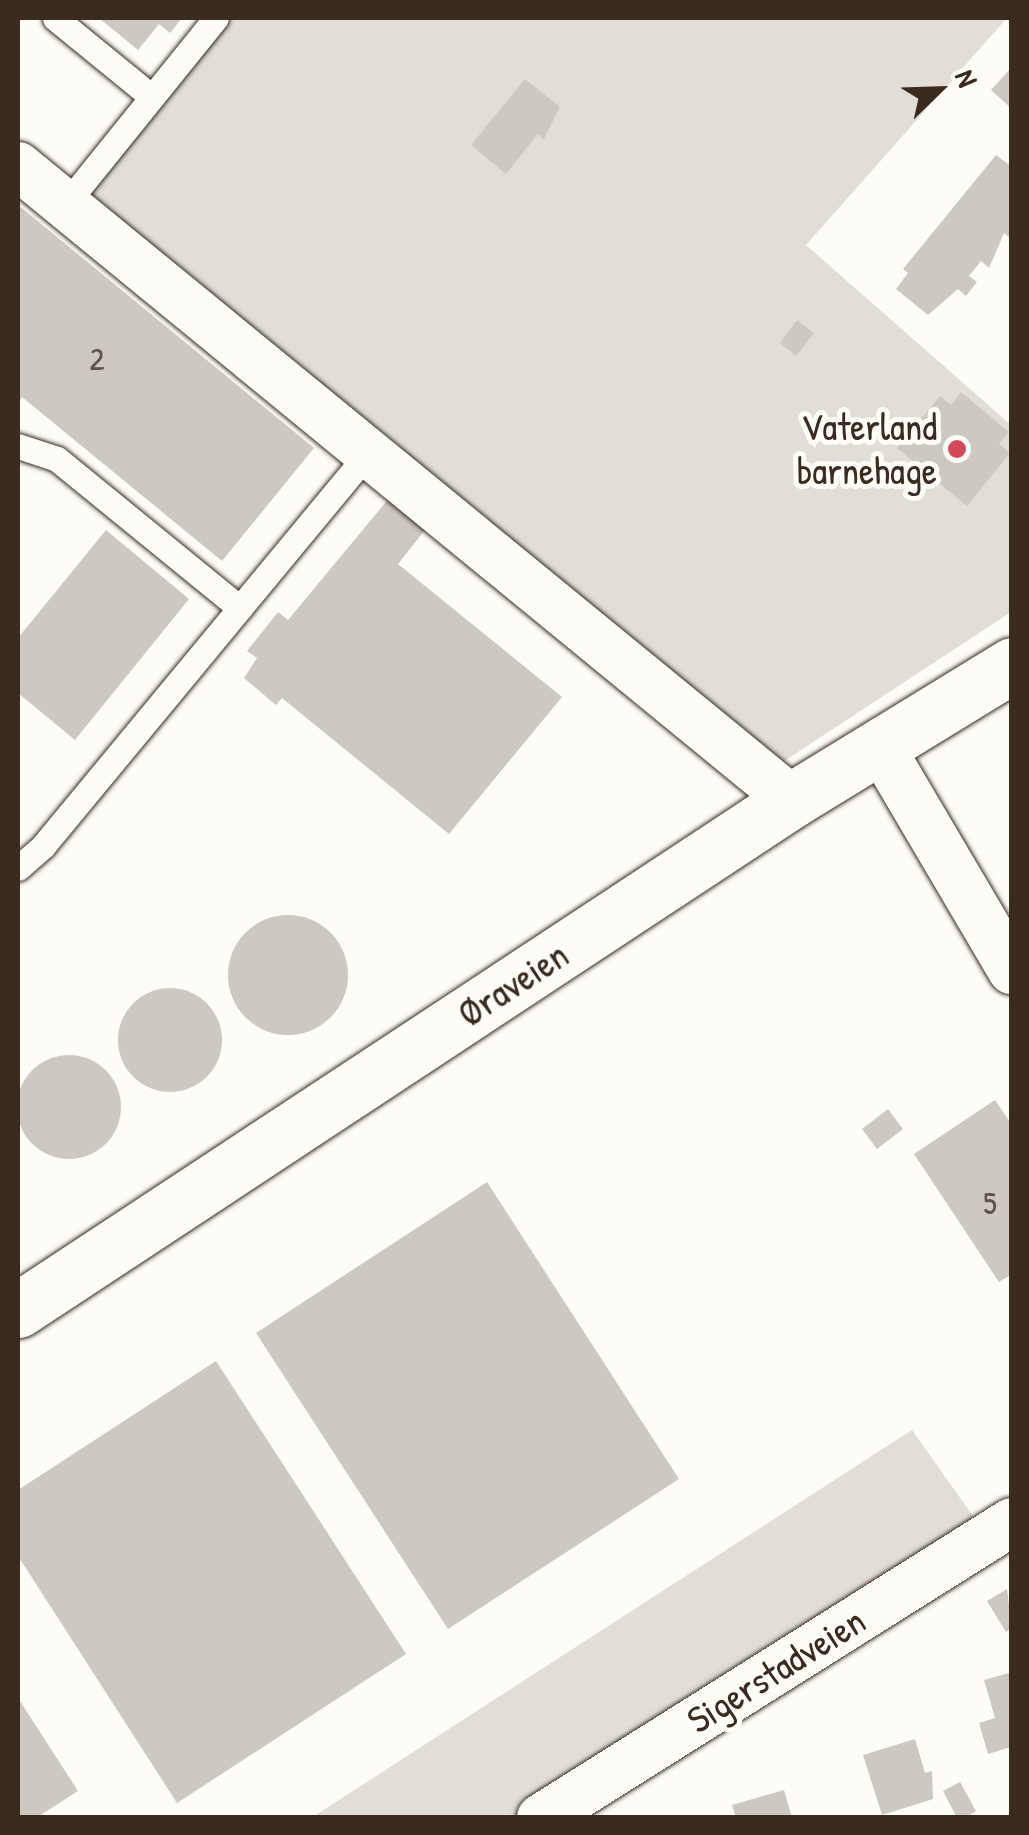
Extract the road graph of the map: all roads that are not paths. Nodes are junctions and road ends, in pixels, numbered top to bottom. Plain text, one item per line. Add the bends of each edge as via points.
1 (55, 18) edge
2 (216, 18) edge
3 (152, 96) junction
4 (18, 166) edge
5 (65, 205) junction
6 (18, 446) edge
7 (369, 452) junction
8 (240, 608) junction
9 (1012, 664) edge
10 (882, 748) junction
11 (792, 800) junction
12 (18, 868) edge
13 (1012, 970) edge
14 (18, 1310) edge
15 (1012, 1522) edge
16 (541, 1818) edge

1 - 3 lane
2 - 3 lane
3 - 5 lane
4 - 5 street
5 - 7 street
6 - 8 lane via 57,459
7 - 8 lane
7 - 11 street
8 - 12 lane
9 - 10 street, Øraveien
10 - 11 street, Øraveien
10 - 13 street
11 - 14 street, Øraveien
15 - 16 street, Sigerstadveien

